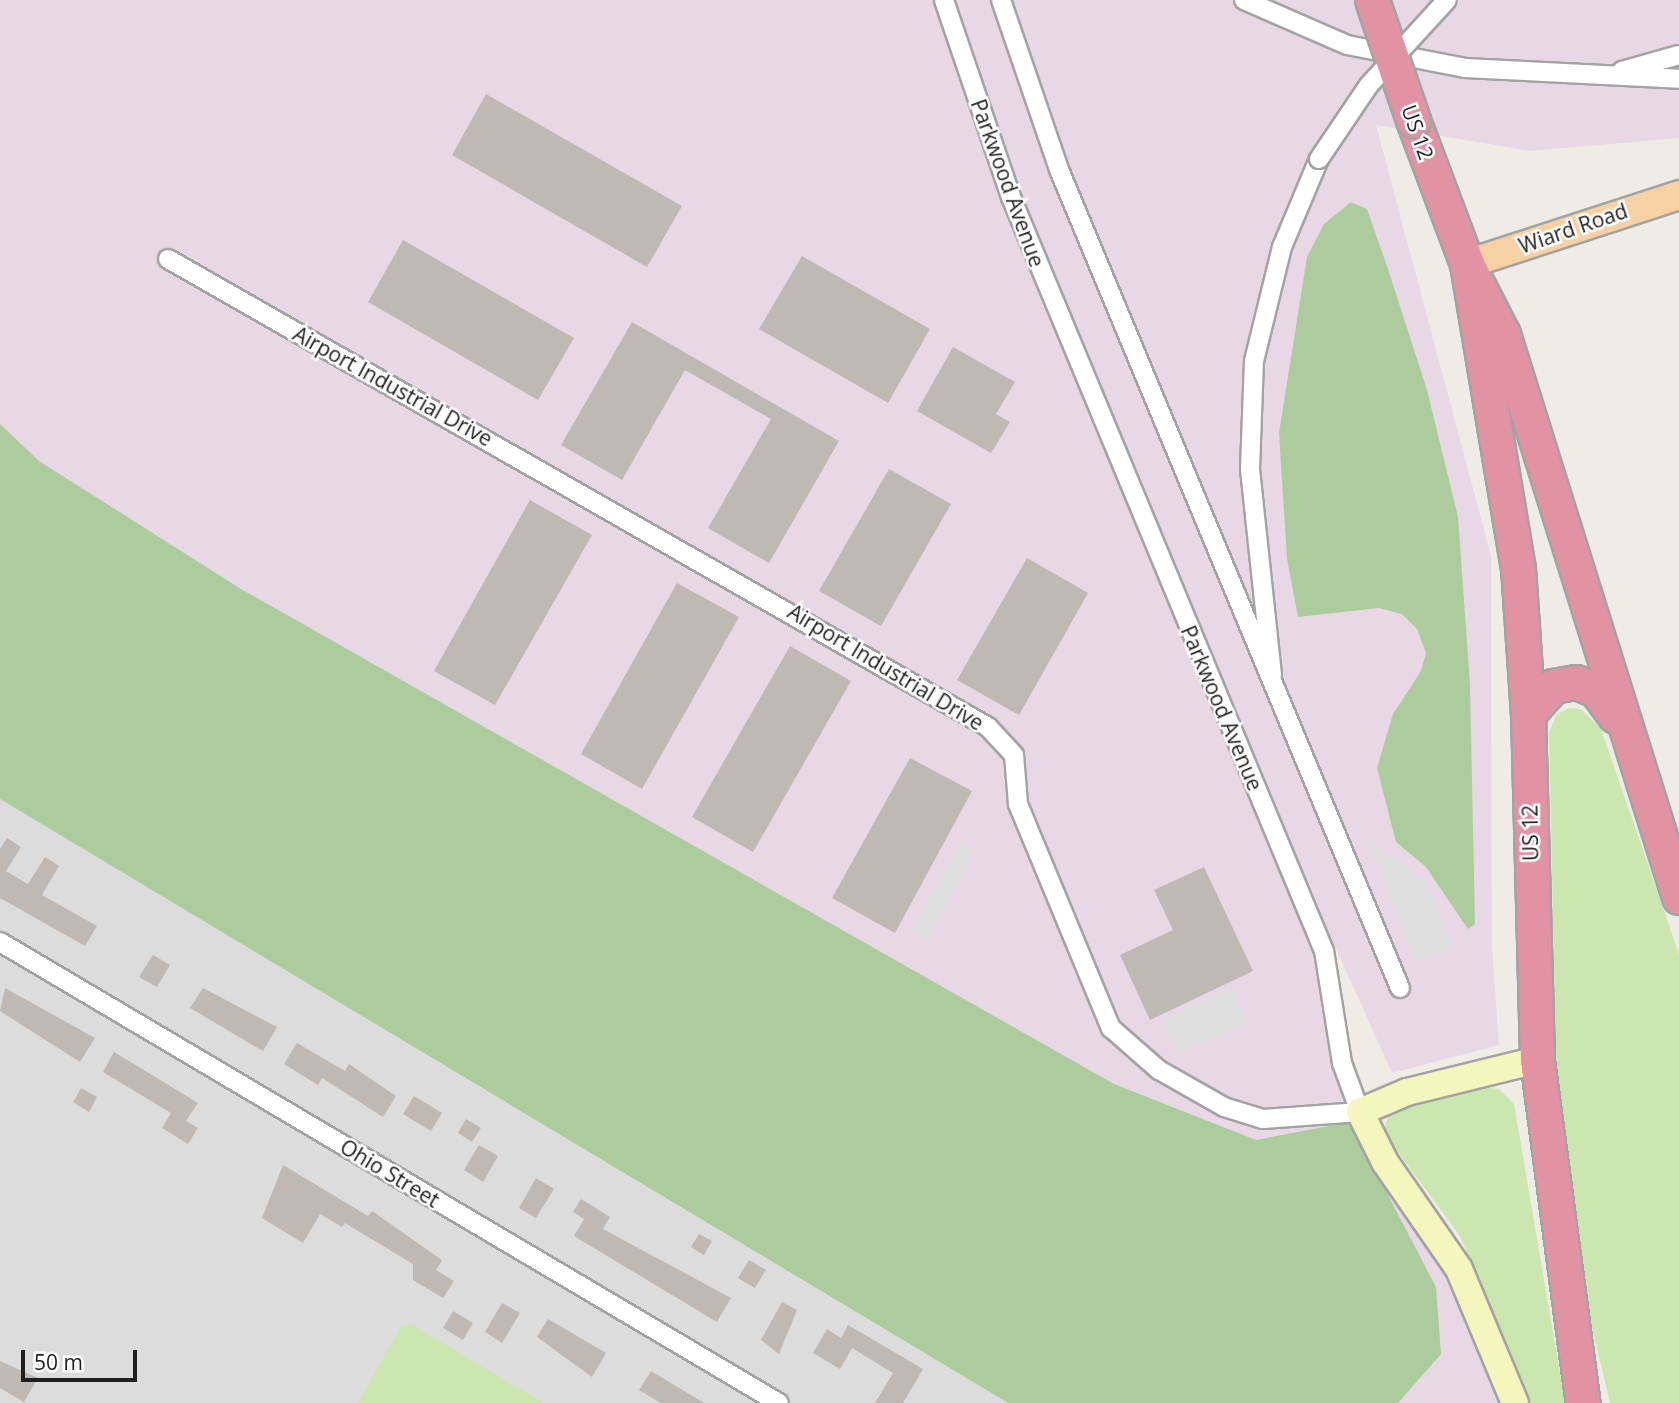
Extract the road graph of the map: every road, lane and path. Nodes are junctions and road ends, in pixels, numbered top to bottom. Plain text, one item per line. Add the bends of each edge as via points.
1 (944, 0) edge
2 (1001, 0) edge
3 (1244, 0) edge
4 (1372, 0) edge
5 (1447, 0) edge
6 (1679, 55) edge
7 (1609, 75) junction
8 (1679, 79) edge
9 (1679, 195) edge
10 (168, 259) dead end
11 (1467, 264) junction
12 (1273, 688) junction
13 (1528, 714) junction
14 (1627, 740) junction
15 (1679, 897) edge
16 (0, 942) edge
17 (1400, 988) dead end
18 (1537, 1060) junction
19 (1360, 1112) junction
20 (779, 1403) edge
21 (1515, 1403) edge
22 (1583, 1403) edge

1 - 19 street, Parkwood Avenue via 1011,197 1324,951 1342,1063
2 - 12 street via 1060,172
3 - 7 street via 1347,45 1465,68
4 - 11 highway, US 12 / US 12, bridge
5 - 12 street, bridge via 1369,85 1320,159 1282,247 1254,361 1250,469
6 - 7 street
7 - 8 street
9 - 11 main road, Wiard Road
10 - 19 street, Airport Industrial Drive via 988,727 1014,755 1018,804 1111,1028 1159,1070 1224,1107 1263,1119
11 - 13 highway, US 12 / US 12 via 1518,568
11 - 14 highway, US 12 / US 12 via 1503,334
12 - 17 street
13 - 14 highway via 1553,687 1586,685 1607,701
13 - 18 highway, US 12 / US 12
14 - 15 highway, US 12 / US 12
16 - 20 street, Ohio Street
18 - 19 street, Airport Industrial Drive via 1407,1092
18 - 22 highway, US 12 / US 12
19 - 21 street, Parkwood Avenue via 1385,1162 1459,1269

